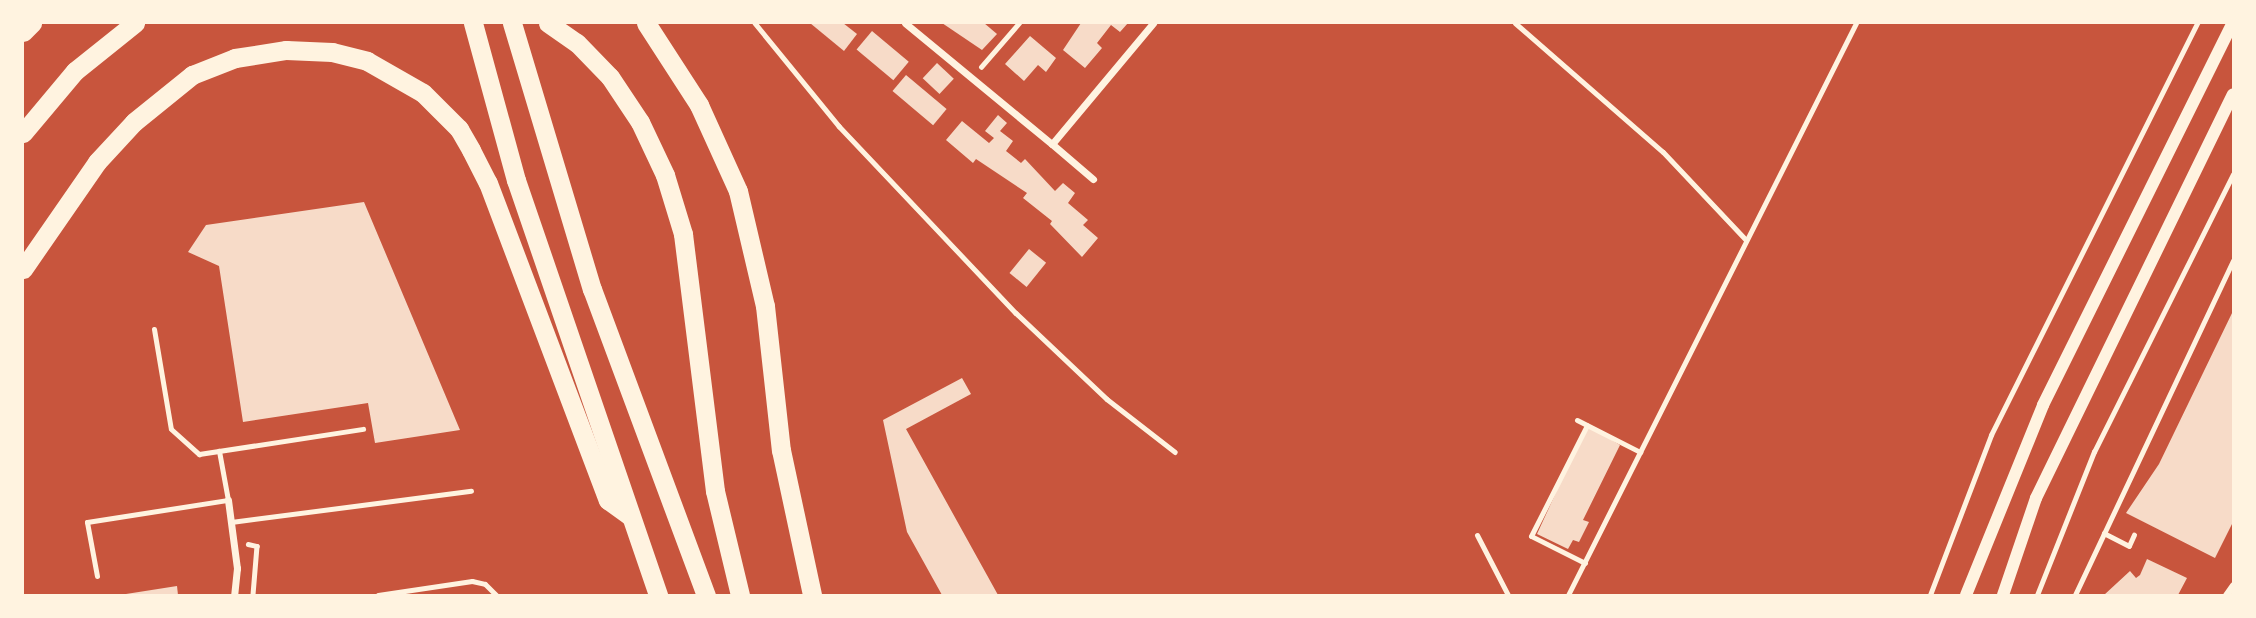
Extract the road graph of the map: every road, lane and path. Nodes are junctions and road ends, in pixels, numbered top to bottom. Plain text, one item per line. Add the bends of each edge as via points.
1 (32, 23) edge
2 (135, 23) edge
3 (473, 23) edge
4 (512, 23) edge
5 (548, 23) edge
6 (646, 23) edge
7 (754, 23) edge
8 (905, 23) edge
9 (1019, 23) edge
10 (1153, 23) edge
11 (1515, 23) edge
12 (1856, 23) edge
13 (2197, 23) edge
14 (2233, 23) edge
15 (23, 32) edge
16 (971, 78) junction
17 (2233, 94) edge
18 (23, 133) edge
19 (1052, 145) junction
20 (2233, 175) edge
21 (1093, 179) dead end
22 (1746, 240) junction
23 (2233, 261) edge
24 (23, 269) edge
25 (154, 329) dead end
26 (1577, 420) dead end
27 (1587, 425) junction
28 (363, 429) dead end
29 (219, 451) junction
30 (1175, 452) dead end
31 (1640, 452) junction
32 (471, 491) dead end
33 (228, 500) junction
34 (630, 516) junction
35 (230, 522) junction
36 (2104, 533) junction
37 (1477, 535) dead end
38 (2134, 535) dead end
39 (1585, 562) junction
40 (97, 576) dead end
41 (2233, 585) edge
42 (234, 595) edge
43 (378, 595) edge
44 (496, 595) edge
45 (658, 595) edge
46 (705, 595) edge
47 (740, 595) edge
48 (812, 595) edge
49 (1508, 595) edge
50 (1568, 595) edge
51 (1930, 595) edge
52 (1966, 595) edge
53 (2003, 595) edge
54 (2037, 595) edge
55 (2075, 595) edge
56 (2226, 595) edge

1 - 15 highway
2 - 18 highway via 75,71
3 - 34 highway via 516,180
4 - 46 highway via 592,289
5 - 47 highway via 577,43 610,76 640,122 665,175 683,234 715,491
6 - 48 highway via 699,105 741,203 765,306 781,450
7 - 30 path via 839,126 1016,313 1107,399
8 - 16 street
9 - 16 path
10 - 19 street
11 - 22 lane via 1662,152
12 - 22 lane
13 - 51 path via 1991,435
14 - 52 street via 2043,404
16 - 19 street
17 - 53 street via 2036,498
19 - 21 street
20 - 54 path via 2094,452
22 - 31 lane
23 - 36 path
24 - 34 highway via 97,162 134,122 192,75 235,58 286,50 332,52 367,61 423,93 458,129 471,150 608,500
25 - 29 lane via 171,429 199,454
26 - 27 lane
27 - 31 lane
27 - 39 lane via 1531,536
28 - 29 lane
29 - 33 lane
31 - 39 lane
32 - 35 lane
33 - 35 street
33 - 40 lane via 87,522
34 - 45 highway
35 - 42 street via 237,568
36 - 38 path via 2129,546
36 - 55 path
37 - 49 lane
39 - 50 lane
41 - 56 street
43 - 44 lane via 472,581 485,584

